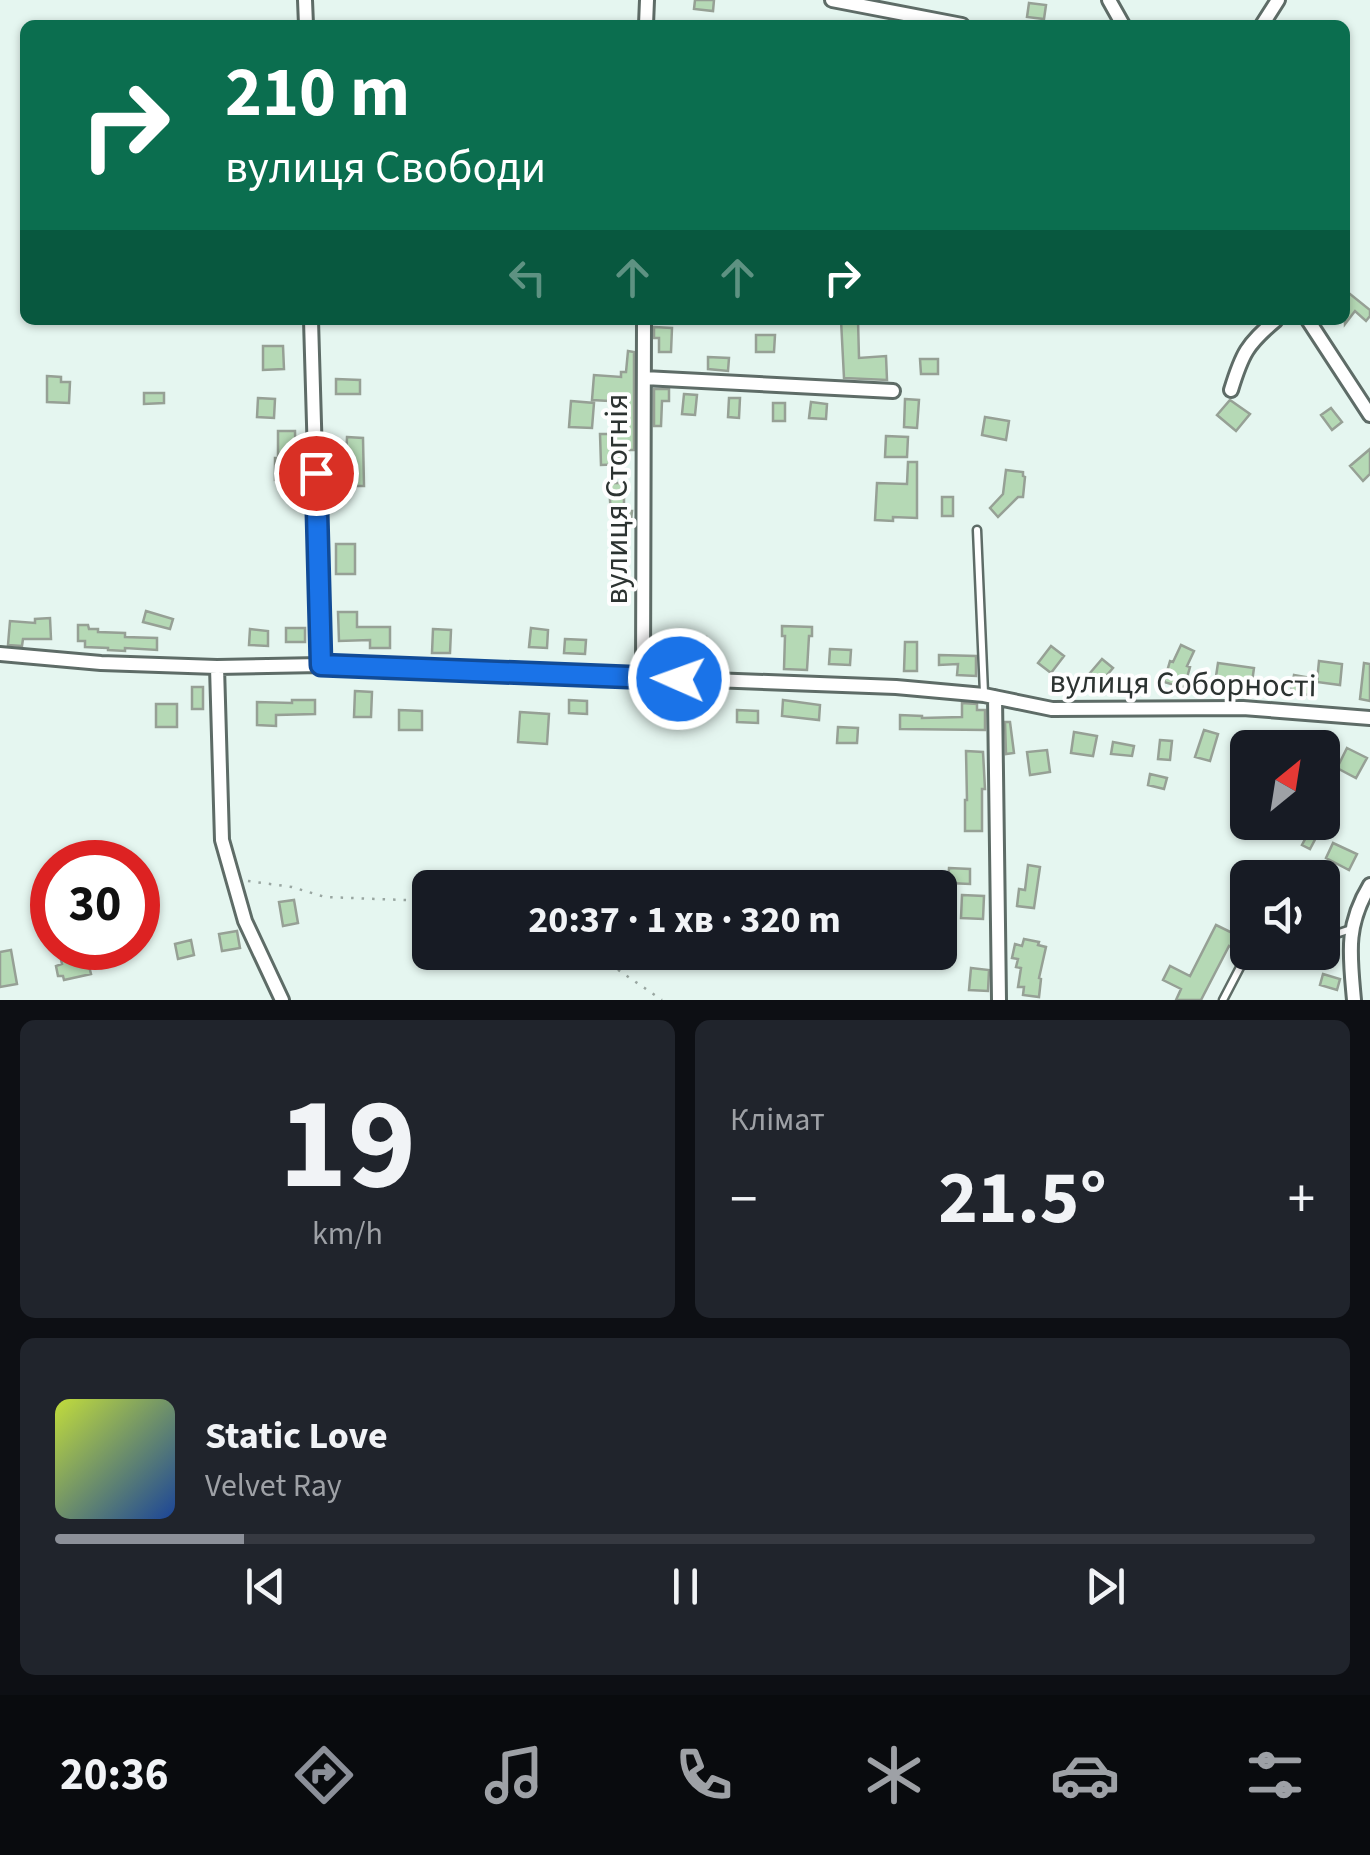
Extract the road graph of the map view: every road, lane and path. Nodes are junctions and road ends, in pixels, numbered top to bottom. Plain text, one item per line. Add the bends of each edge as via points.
1 (832, 0) edge
2 (936, 20) edge
3 (311, 325) edge
4 (644, 325) edge
5 (1270, 325) edge
6 (1311, 325) edge
7 (644, 378) junction
8 (1230, 390) dead end
9 (894, 391) dead end
10 (1370, 416) edge
11 (978, 530) dead end
12 (0, 654) edge
13 (321, 665) junction
14 (216, 667) junction
15 (643, 678) junction
16 (989, 696) junction
17 (1370, 718) edge
18 (233, 878) junction
19 (1370, 885) edge
20 (412, 900) edge
21 (1351, 929) junction
22 (1340, 933) edge
23 (618, 970) edge
24 (1239, 970) edge
25 (282, 1000) edge
26 (662, 1000) edge
27 (999, 1000) edge
28 (1223, 1000) edge
29 (1354, 1000) edge

1 - 2 street
3 - 13 street
4 - 7 street, вулиця Стогнія
5 - 8 street via 1252,339
6 - 10 street
7 - 9 street
7 - 15 street, вулиця Стогнія
11 - 16 lane
12 - 14 street, вулиця Соборності
13 - 14 street, вулиця Соборності
13 - 15 street, вулиця Соборності
14 - 18 street via 222,840
15 - 16 street, вулиця Соборності
16 - 17 street, вулиця Соборності via 1078,711 1243,708
16 - 27 street
18 - 20 path via 325,897
18 - 25 street
19 - 21 street
21 - 22 lane
21 - 29 street
23 - 26 path
24 - 28 lane

